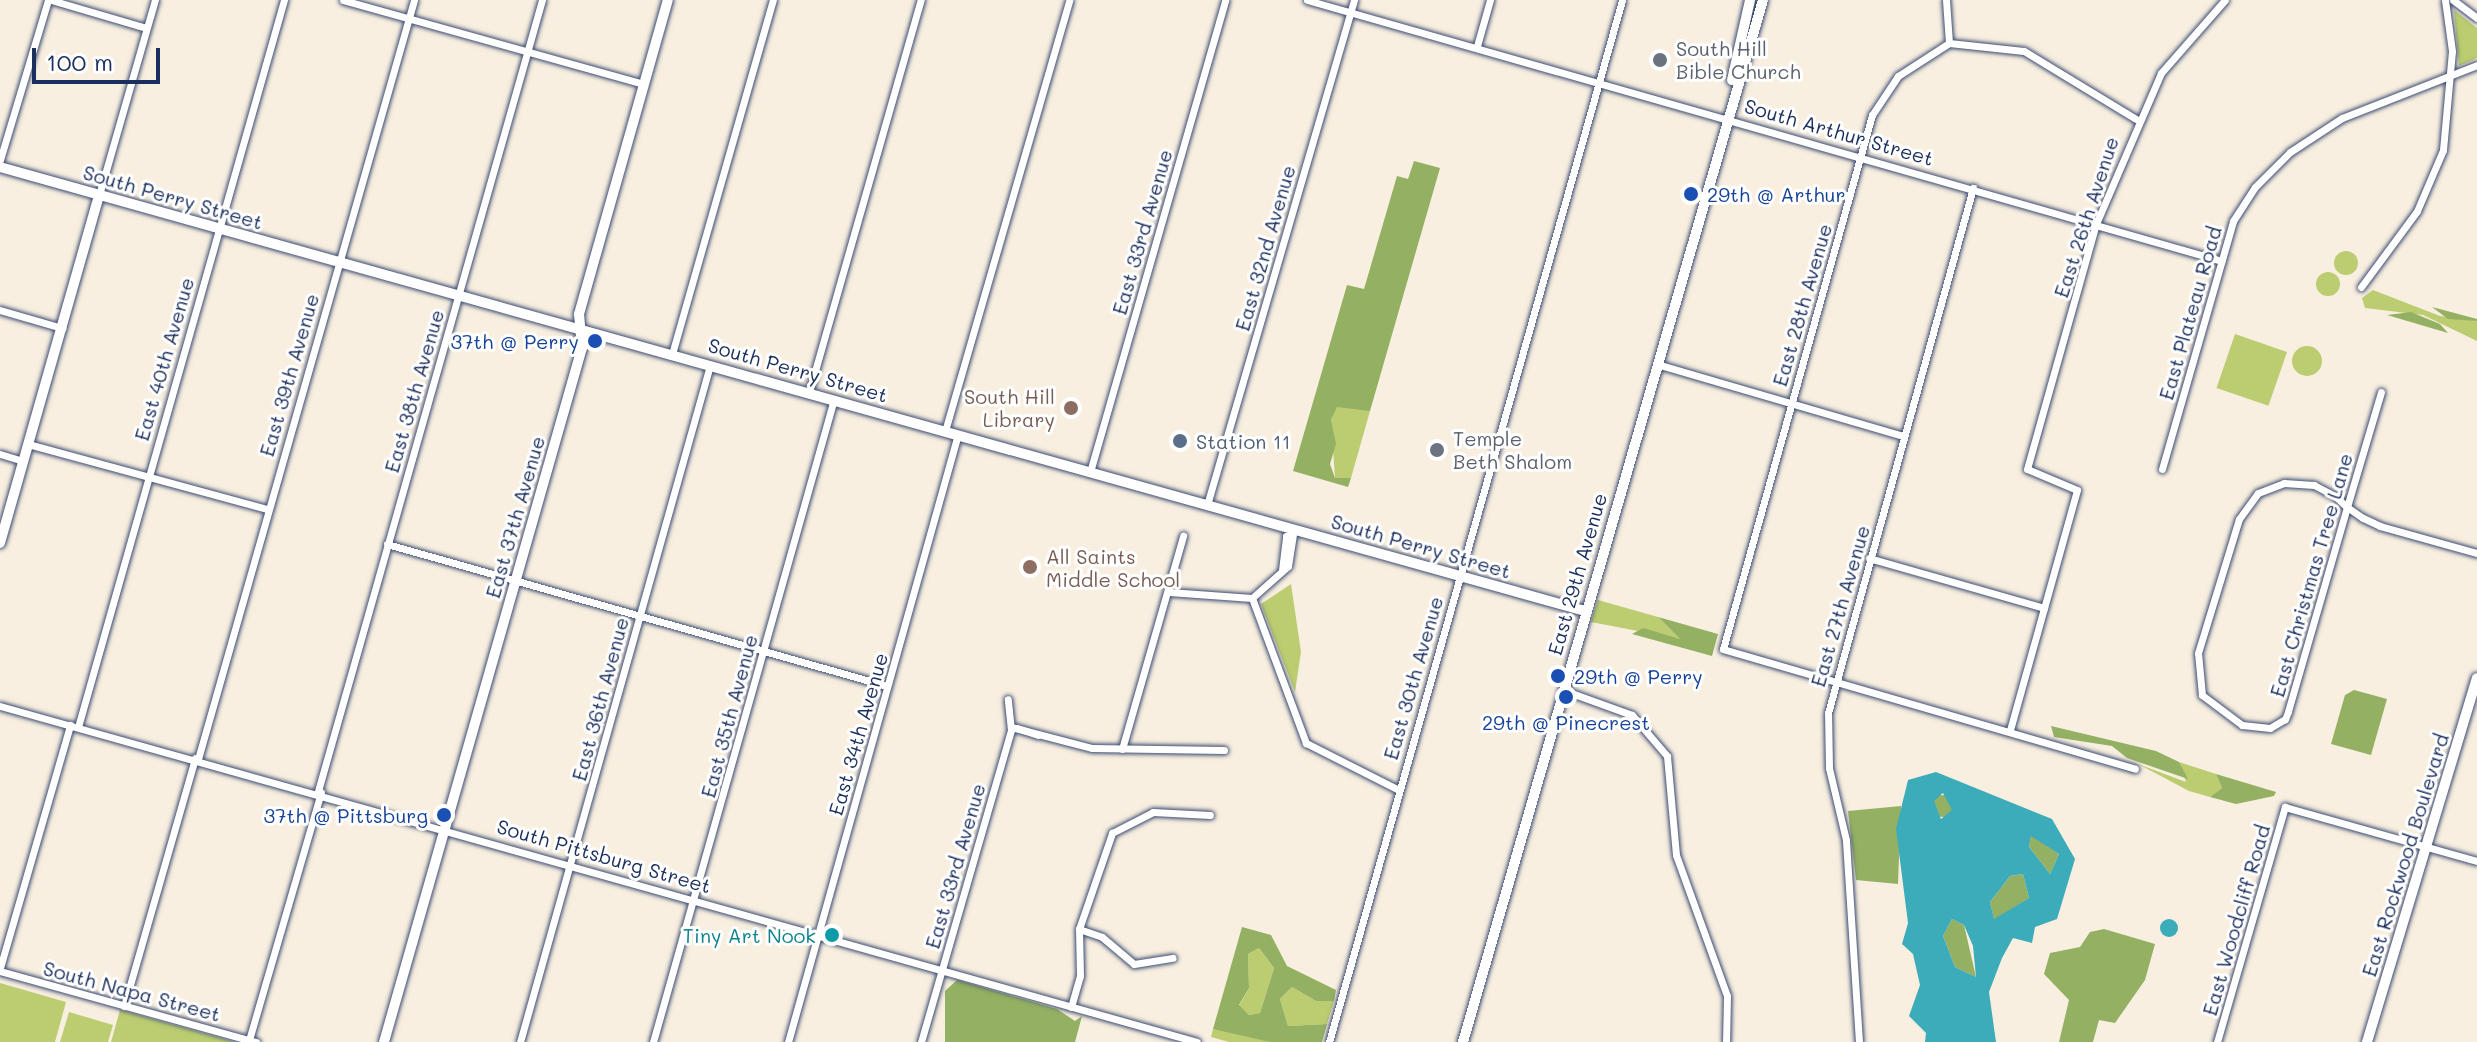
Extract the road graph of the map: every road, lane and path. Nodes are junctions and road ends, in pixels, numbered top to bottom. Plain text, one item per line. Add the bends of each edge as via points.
1 (50, 0) edge
2 (155, 0) edge
3 (284, 0) edge
4 (343, 0) edge
5 (414, 0) edge
6 (542, 0) edge
7 (668, 0) edge
8 (773, 0) edge
9 (921, 0) edge
10 (1069, 0) edge
11 (1225, 0) edge
12 (1307, 0) edge
13 (1354, 0) edge
14 (1490, 0) edge
15 (1622, 0) edge
16 (1750, 0) edge
17 (1763, 0) edge
18 (1946, 0) edge
19 (2225, 0) edge
20 (2445, 0) edge
21 (2453, 0) edge
22 (1350, 12) junction
23 (409, 18) junction
24 (2477, 18) edge
25 (146, 28) junction
26 (1949, 43) junction
27 (1477, 46) junction
28 (527, 52) junction
29 (2477, 65) edge
30 (2451, 78) junction
31 (1599, 79) junction
32 (643, 84) junction
33 (1726, 115) junction
34 (2136, 119) junction
35 (1860, 155) junction
36 (0, 160) edge
37 (0, 167) edge
38 (1973, 188) junction
39 (99, 195) junction
40 (2096, 224) junction
41 (218, 228) junction
42 (337, 261) junction
43 (2222, 261) junction
44 (2361, 287) dead end
45 (458, 295) junction
46 (0, 310) edge
47 (62, 328) junction
48 (580, 329) junction
49 (672, 354) junction
50 (1656, 363) junction
51 (710, 365) junction
52 (809, 392) junction
53 (2381, 392) dead end
54 (834, 399) junction
55 (1791, 402) junction
56 (945, 431) junction
57 (958, 434) junction
58 (1904, 436) junction
59 (28, 444) junction
60 (0, 454) edge
61 (23, 461) junction
62 (2162, 469) dead end
63 (1090, 472) junction
64 (148, 476) junction
65 (1207, 505) junction
66 (2347, 507) junction
67 (268, 509) junction
68 (1293, 532) junction
69 (1183, 536) dead end
70 (0, 543) edge
71 (387, 544) junction
72 (2477, 553) edge
73 (1869, 558) junction
74 (1459, 575) junction
75 (515, 579) junction
76 (1169, 592) junction
77 (1252, 598) junction
78 (2044, 608) junction
79 (1585, 611) junction
80 (639, 615) junction
81 (763, 651) junction
82 (2477, 678) edge
83 (1835, 681) junction
84 (887, 686) junction
85 (1563, 690) junction
86 (1008, 699) dead end
87 (0, 706) edge
88 (74, 726) junction
89 (1014, 728) junction
90 (2010, 730) junction
91 (1122, 749) junction
92 (1224, 750) dead end
93 (197, 758) junction
94 (2135, 769) dead end
95 (1397, 789) junction
96 (319, 792) junction
97 (1210, 815) dead end
98 (444, 826) junction
99 (2428, 847) junction
100 (2477, 861) edge
101 (572, 863) junction
102 (695, 900) junction
103 (1079, 929) junction
104 (817, 937) junction
105 (1173, 958) dead end
106 (0, 970) edge
107 (942, 971) junction
108 (124, 1006) junction
109 (1071, 1007) junction
110 (253, 1041) edge
111 (384, 1042) edge
112 (520, 1042) edge
113 (653, 1042) edge
114 (788, 1042) edge
115 (921, 1042) edge
116 (1197, 1042) edge
117 (1329, 1042) edge
118 (1463, 1042) edge
119 (1726, 1042) edge
120 (1859, 1042) edge
121 (2217, 1042) edge
122 (2367, 1042) edge

1 - 25 street
1 - 36 street
2 - 25 street
3 - 41 street, East 40th Avenue
4 - 23 street
5 - 23 street, East 39th Avenue
6 - 28 street, East 38th Avenue
7 - 32 street, East 37th Avenue
8 - 49 street
9 - 52 street
10 - 56 street
11 - 63 street, East 33rd Avenue
12 - 22 street, South Arthur Street
13 - 22 street, East 32nd Avenue
14 - 27 street
15 - 31 street, East 30th Avenue
16 - 33 street, East 29th Avenue
17 - 33 street, East 29th Avenue
18 - 26 street
19 - 34 street, East 26th Avenue via 2176,50
20 - 30 street
21 - 24 street
22 - 27 street, South Arthur Street
22 - 65 street, East 32nd Avenue
23 - 28 street
23 - 42 street, East 39th Avenue
25 - 39 street
26 - 34 street via 2024,51
26 - 35 street, East 28th Avenue via 1898,76 1872,115
27 - 31 street, South Arthur Street
28 - 32 street
28 - 45 street, East 38th Avenue
29 - 30 street, East Plateau Road
30 - 43 street, East Plateau Road via 2366,106 2290,152 2233,221
30 - 44 street via 2443,150 2431,186
31 - 33 street, South Arthur Street
31 - 74 street, East 30th Avenue
32 - 48 street, East 37th Avenue
33 - 35 street, South Arthur Street
33 - 50 street, East 29th Avenue
34 - 40 street, East 26th Avenue
35 - 38 street, South Arthur Street
35 - 55 street, East 28th Avenue
37 - 39 street, South Perry Street
38 - 40 street, South Arthur Street
38 - 58 street, East 27th Avenue
39 - 41 street, South Perry Street
39 - 47 street
40 - 43 street, South Arthur Street
40 - 78 street, East 26th Avenue via 2027,469 2076,486
41 - 42 street, South Perry Street
41 - 64 street, East 40th Avenue
42 - 45 street, South Perry Street
42 - 67 street, East 39th Avenue
43 - 62 street, East Plateau Road
45 - 48 street, South Perry Street
45 - 71 street, East 38th Avenue
46 - 47 street
47 - 59 street
48 - 49 street, South Perry Street
48 - 75 street, East 37th Avenue via 582,348
49 - 51 street, South Perry Street
50 - 55 street
50 - 79 street, East 29th Avenue
51 - 52 street, South Perry Street
51 - 80 street, East 36th Avenue
52 - 54 street, South Perry Street
53 - 66 street, East Christmas Tree Lane
54 - 56 street, South Perry Street
54 - 81 street, East 35th Avenue
55 - 58 street
55 - 83 street, East 28th Avenue via 1723,649
56 - 57 street, South Perry Street
57 - 63 street, South Perry Street
57 - 84 street, East 34th Avenue
58 - 73 street, East 27th Avenue
59 - 61 street
59 - 64 street
60 - 61 street
61 - 70 street
63 - 65 street, South Perry Street
64 - 67 street
64 - 88 street, East 40th Avenue
65 - 68 street, South Perry Street
66 - 66 street, East Christmas Tree Lane via 2299,483 2271,487 2245,505 2198,653 2202,695 2242,725 2270,728 2285,719
66 - 72 street via 2380,526
67 - 93 street, East 39th Avenue
68 - 74 street, South Perry Street
68 - 77 street via 1286,536 1282,570
69 - 76 street
71 - 75 street
71 - 96 street, East 38th Avenue
73 - 78 street
73 - 83 street, East 27th Avenue
74 - 79 street, South Perry Street
74 - 95 street, East 30th Avenue
75 - 80 street
75 - 98 street, East 37th Avenue
76 - 77 street
76 - 91 street
77 - 95 street via 1306,743
78 - 90 street
79 - 85 street, East 29th Avenue
80 - 81 street
80 - 101 street, East 36th Avenue
81 - 84 street
81 - 102 street, East 35th Avenue
82 - 99 street, East Rockwood Boulevard
83 - 90 street
83 - 120 street, East 27th Avenue via 1829,768 1846,840
84 - 104 street, East 34th Avenue
85 - 118 street, East 29th Avenue
85 - 119 street via 1632,715 1667,756 1676,855 1727,996
86 - 89 street, East 33rd Avenue
87 - 88 street, South Pittsburg Street
88 - 93 street, South Pittsburg Street
88 - 106 street, East 40th Avenue
89 - 91 street
89 - 107 street, East 33rd Avenue
90 - 94 street
91 - 92 street
93 - 96 street, South Pittsburg Street
93 - 108 street, East 39th Avenue
95 - 117 street, East 30th Avenue
96 - 98 street, South Pittsburg Street
96 - 110 street, East 38th Avenue
97 - 103 street via 1153,812 1112,833
98 - 101 street, South Pittsburg Street
98 - 111 street, East 37th Avenue
99 - 100 street
99 - 121 street, East Woodcliff Road via 2285,807
99 - 122 street, East Rockwood Boulevard
101 - 102 street, South Pittsburg Street
101 - 112 street, East 36th Avenue
102 - 104 street, South Pittsburg Street
102 - 113 street, East 35th Avenue
103 - 105 street via 1102,937 1134,964
103 - 109 street via 1080,976
104 - 107 street, South Pittsburg Street
104 - 114 street, East 34th Avenue
106 - 108 street, South Napa Street
107 - 109 street, South Pittsburg Street
107 - 115 street, East 33rd Avenue
108 - 110 street, South Napa Street
109 - 116 street, South Pittsburg Street

